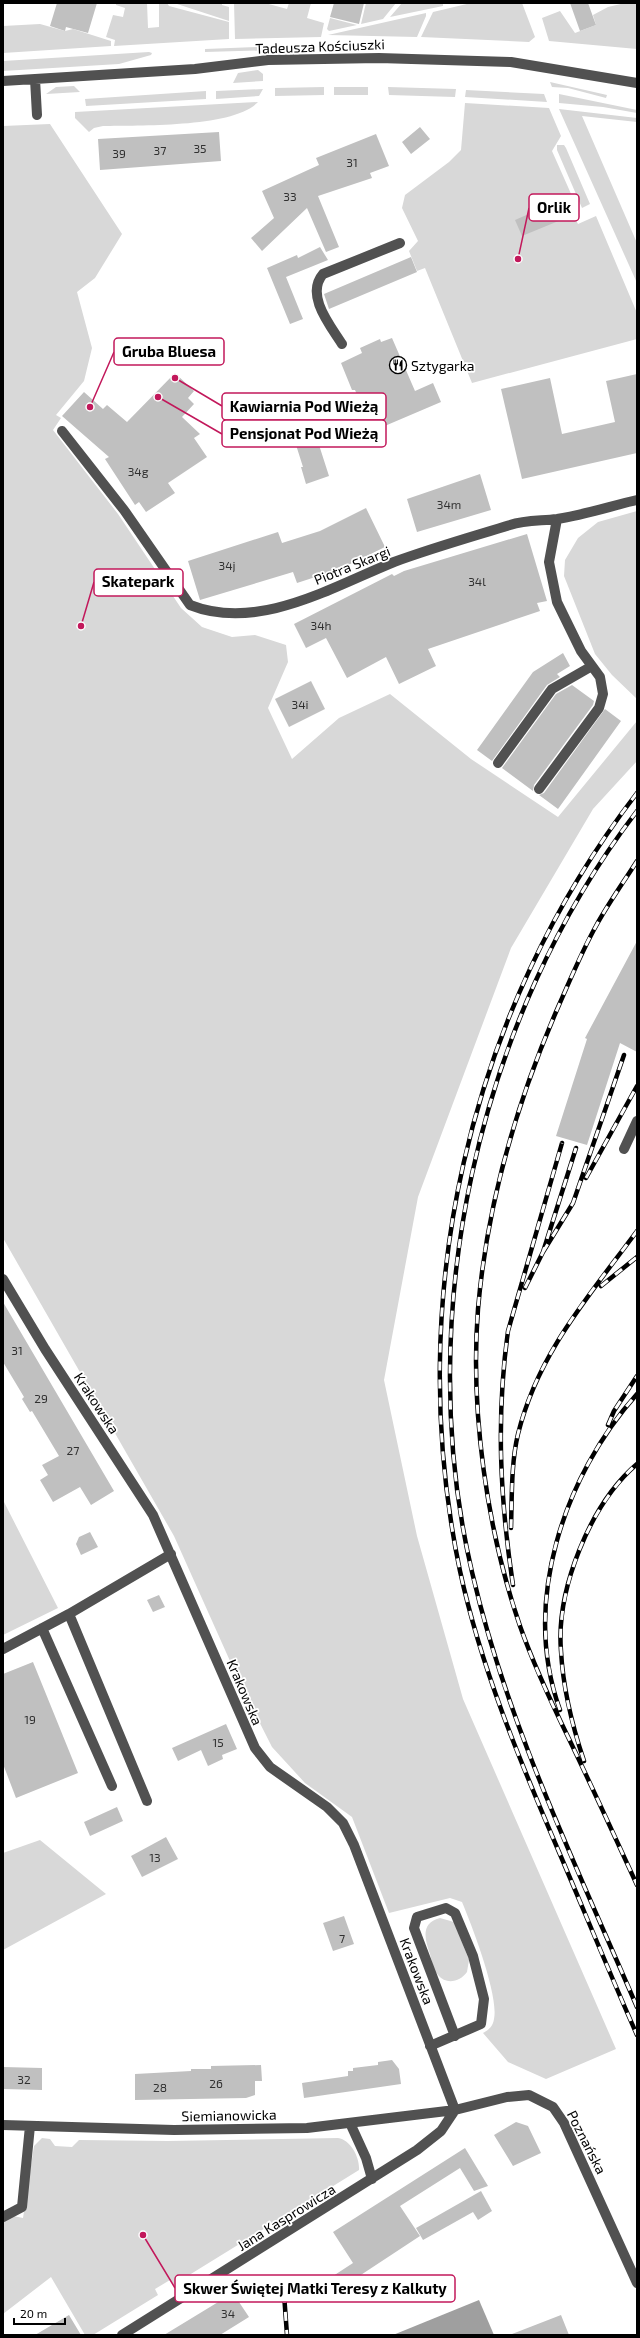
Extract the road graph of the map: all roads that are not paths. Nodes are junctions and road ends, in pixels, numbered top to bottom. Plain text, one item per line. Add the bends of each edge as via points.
1 (34, 79) junction
2 (3, 80) edge
3 (637, 83) edge
4 (37, 115) dead end
5 (400, 243) dead end
6 (342, 344) dead end
7 (62, 431) dead end
8 (637, 500) edge
9 (557, 519) junction
10 (592, 666) junction
11 (498, 763) dead end
12 (539, 789) dead end
13 (637, 1121) edge
14 (624, 1149) dead end
15 (3, 1279) edge
16 (171, 1554) junction
17 (69, 1614) junction
18 (42, 1628) junction
19 (3, 1649) edge
20 (112, 1786) dead end
21 (147, 1801) dead end
22 (455, 2036) junction
23 (430, 2046) junction
24 (455, 2110) junction
25 (350, 2123) junction
26 (3, 2125) edge
27 (30, 2126) junction
28 (372, 2179) junction
29 (3, 2217) edge
30 (637, 2283) edge
31 (122, 2335) edge

1 - 2 street, Tadeusza Kościuszki
1 - 3 street, Tadeusza Kościuszki via 195,69 268,60 378,58 511,62
1 - 4 street
5 - 6 street via 323,274 320,278 317,289 321,309
7 - 9 street, Piotra Skargi via 124,510 190,605 224,614 255,613 308,598 395,562 511,525
8 - 9 street, Piotra Skargi
9 - 10 street via 549,562 556,602 581,651
10 - 11 street via 552,689
10 - 12 street via 600,677 602,688 599,708
13 - 14 street
15 - 16 street, Krakowska via 45,1350 153,1515
16 - 17 street
16 - 23 street, Krakowska via 255,1748 270,1767 327,1806 343,1823 354,1845
17 - 18 street
17 - 21 street
18 - 19 street
18 - 20 street
22 - 22 street via 481,2024 484,1999 473,1956 458,1920 455,1913 446,1908 417,1917 414,1928
22 - 23 street
23 - 24 street, Krakowska
24 - 25 street, Siemianowicka
24 - 28 street, Jana Kasprowicza via 441,2131
24 - 30 street, Poznańska via 507,2097 529,2095 553,2107 571,2136
25 - 27 street, Siemianowicka via 307,2128 174,2130
25 - 28 street via 366,2158
26 - 27 street, Siemianowicka
27 - 29 street via 22,2207
28 - 31 street, Jana Kasprowicza

